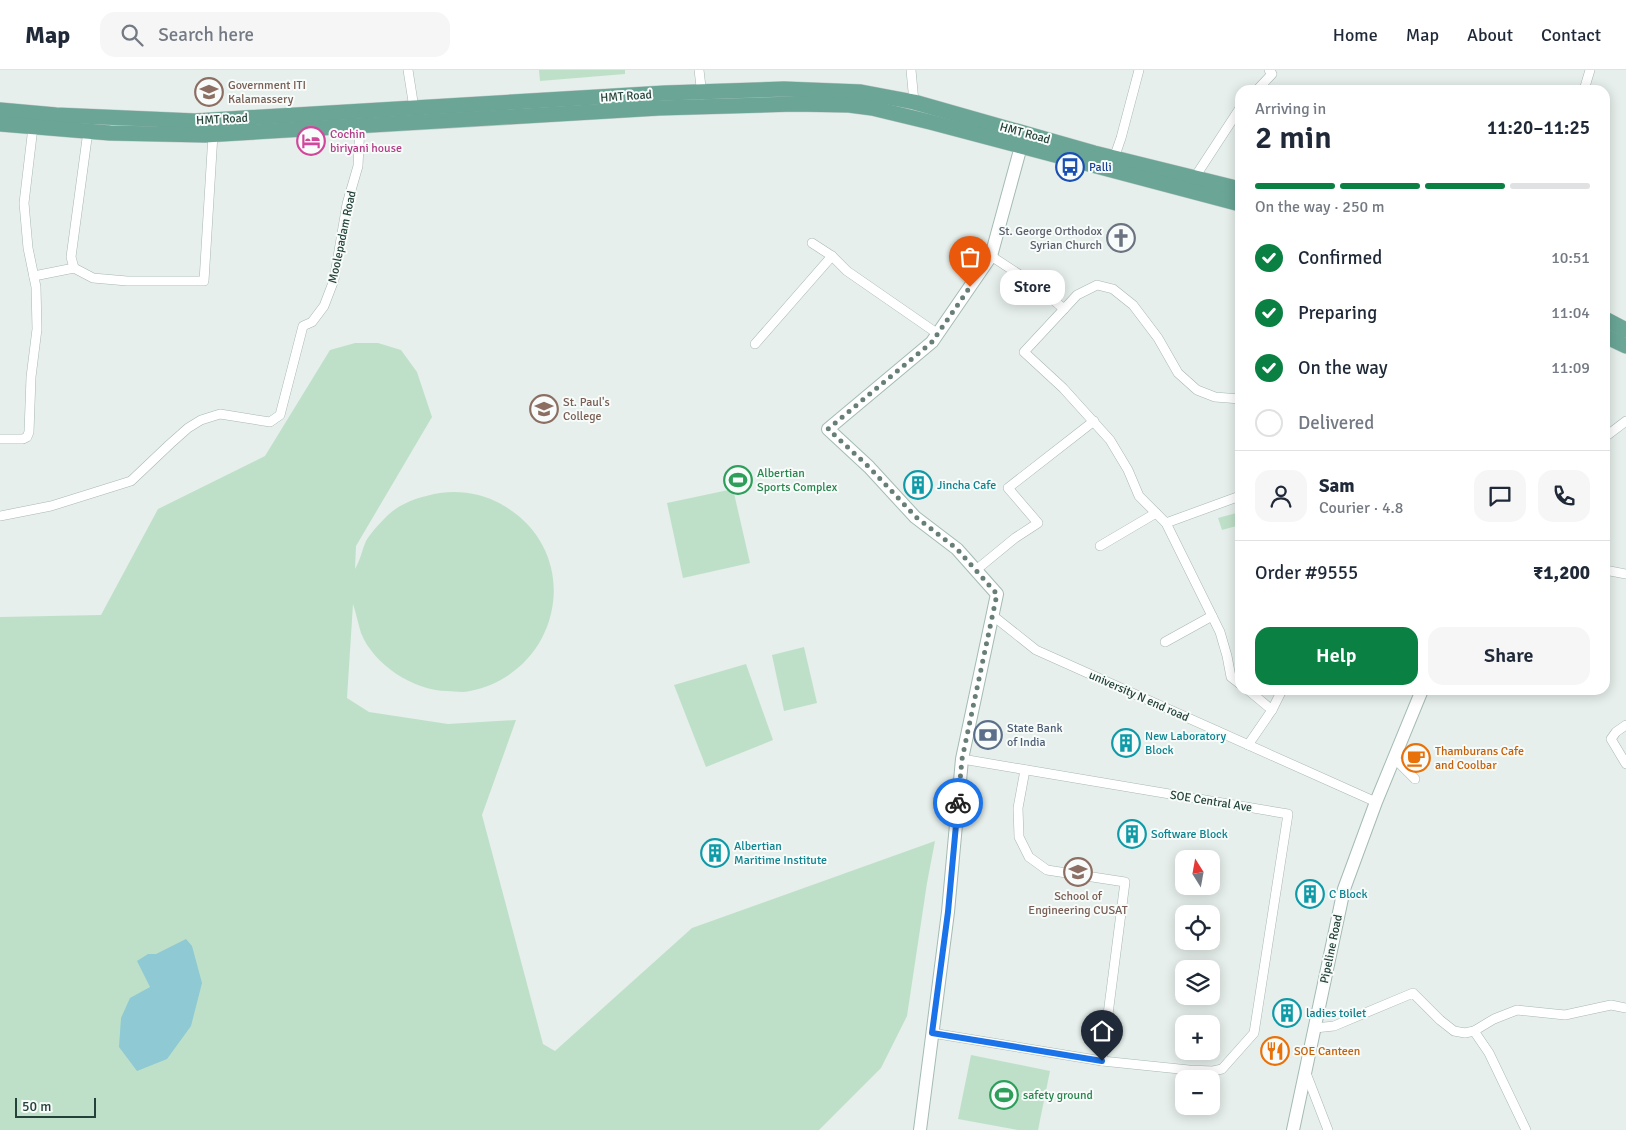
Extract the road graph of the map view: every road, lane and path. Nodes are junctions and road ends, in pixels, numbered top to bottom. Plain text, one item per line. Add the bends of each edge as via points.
1 (408, 70) edge
2 (699, 70) edge
3 (911, 70) edge
4 (1138, 70) edge
5 (1269, 70) edge
6 (1590, 70) edge
7 (1262, 85) edge
8 (1586, 85) edge
9 (702, 99) junction
10 (914, 102) junction
11 (414, 108) junction
12 (0, 110) edge
13 (453, 113) junction
14 (1235, 116) edge
15 (286, 122) junction
16 (0, 124) edge
17 (360, 124) junction
18 (32, 127) junction
19 (88, 131) junction
20 (213, 134) junction
21 (1023, 140) junction
22 (1112, 164) junction
23 (1195, 177) junction
24 (1235, 188) edge
25 (1235, 202) edge
26 (812, 243) dead end
27 (832, 256) junction
28 (991, 256) junction
29 (74, 268) junction
30 (34, 276) junction
31 (1064, 309) junction
32 (1610, 322) edge
33 (1626, 330) edge
34 (938, 334) junction
35 (1610, 338) edge
36 (755, 344) dead end
37 (1626, 346) edge
38 (1235, 399) edge
39 (1094, 421) junction
40 (1626, 421) edge
41 (1610, 433) edge
42 (0, 439) edge
43 (1235, 498) edge
44 (1156, 513) junction
45 (0, 516) edge
46 (1166, 523) junction
47 (1100, 546) dead end
48 (976, 570) junction
49 (1610, 571) edge
50 (1626, 574) edge
51 (992, 616) junction
52 (1212, 616) junction
53 (1165, 642) dead end
54 (1235, 680) edge
55 (1254, 695) edge
56 (1280, 695) edge
57 (1420, 695) edge
58 (1272, 710) junction
59 (1626, 725) edge
60 (1248, 745) junction
61 (1394, 758) junction
62 (962, 759) junction
63 (1626, 764) edge
64 (1025, 770) junction
65 (1415, 779) dead end
66 (1376, 802) junction
67 (1626, 1008) edge
68 (1315, 1028) junction
69 (1474, 1031) junction
70 (932, 1033) junction
71 (1102, 1061) junction
72 (1306, 1073) junction
73 (920, 1130) edge
74 (1293, 1130) edge
75 (1328, 1130) edge
76 (1526, 1130) edge

1 - 11 street
2 - 9 street
3 - 10 street
4 - 22 street
5 - 7 street via 1272,74
6 - 8 street
9 - 10 main road, HMT Road via 768,89 822,89
9 - 13 main road, HMT Road via 585,111
9 - 21 main road, HMT Road via 849,105
10 - 21 main road, HMT Road
11 - 13 main road, HMT Road
11 - 15 main road, HMT Road
12 - 15 main road, HMT Road via 195,121
13 - 17 main road, HMT Road
14 - 23 street
15 - 17 main road, HMT Road
15 - 20 main road, HMT Road
16 - 18 main road, HMT Road
17 - 45 street, Moolepadam Road via 358,166 334,280 324,306 312,322 303,326 280,415 270,422 220,414 201,420 188,428 131,482 51,506
18 - 19 main road, HMT Road
18 - 30 street via 24,203
19 - 20 main road, HMT Road
19 - 29 street via 71,257
20 - 29 street via 204,281 93,278
21 - 22 main road, HMT Road
21 - 28 street
22 - 23 main road, HMT Road
22 - 25 main road, HMT Road
23 - 24 main road, HMT Road
26 - 27 street
27 - 34 street via 847,271
27 - 36 street
28 - 31 street via 1037,286
28 - 34 street
29 - 30 street
30 - 42 street via 38,329 31,377 29,432 23,439
31 - 38 street via 1077,295 1096,285 1113,289 1133,305 1158,338 1178,373 1197,390 1215,397
31 - 39 street via 1024,352
32 - 33 main road
34 - 48 street via 828,429 916,517 957,549
35 - 37 main road
39 - 44 street via 1110,440 1139,496
39 - 48 street via 1008,488 1038,523 1014,538
40 - 41 street
43 - 46 street
44 - 46 street
44 - 47 street
46 - 52 street
48 - 51 street via 997,594
49 - 50 street
51 - 60 street, university N end road via 1036,650
51 - 62 street
52 - 53 street
52 - 54 street via 1228,656 1231,677
55 - 58 street
56 - 58 street
57 - 61 street, Pipeline Road
58 - 60 street
59 - 63 street via 1611,739
60 - 66 street, university N end road
61 - 65 street
61 - 66 street, Pipeline Road
62 - 64 street, SOE Central Ave
62 - 70 street via 948,912
64 - 71 street via 1018,808 1019,837 1029,857 1047,870 1125,882
64 - 71 street, SOE Central Ave via 1288,814 1254,1033 1222,1069 1213,1071
66 - 68 street, Pipeline Road via 1344,889
67 - 69 street via 1612,1005 1565,1014 1517,1010
68 - 69 street via 1334,1026 1413,993 1454,1031 1465,1034
68 - 72 street, Pipeline Road
69 - 76 street via 1489,1053
70 - 71 street
70 - 73 street
72 - 74 street, Pipeline Road
72 - 75 street

